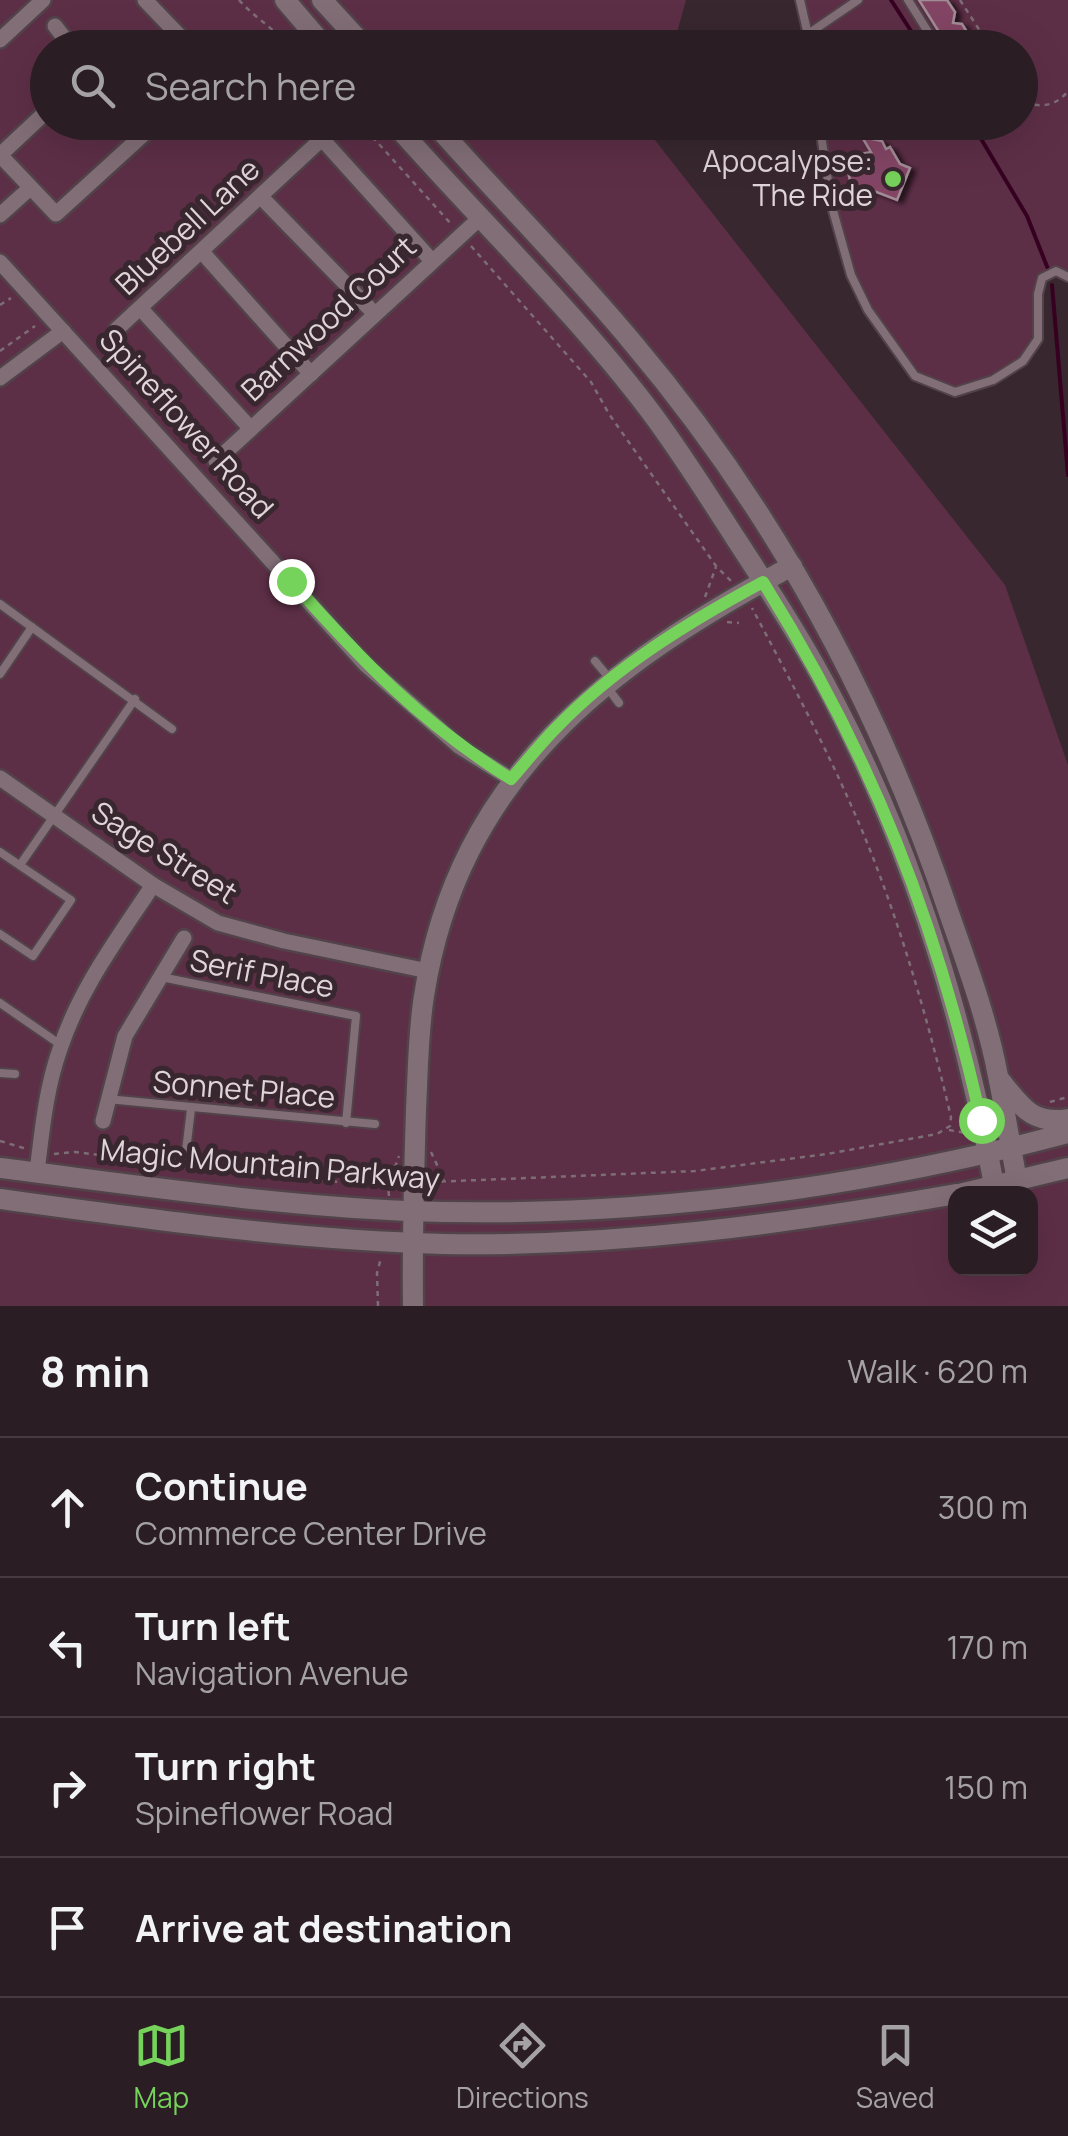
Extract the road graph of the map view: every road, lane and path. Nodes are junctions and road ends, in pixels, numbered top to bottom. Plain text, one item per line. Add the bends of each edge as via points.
1 (43, 0) edge
2 (145, 0) edge
3 (239, 0) edge
4 (285, 0) edge
5 (322, 0) edge
6 (800, 0) edge
7 (858, 0) edge
8 (908, 0) edge
9 (960, 0) edge
10 (55, 26) dead end
11 (58, 30) edge
12 (174, 30) edge
13 (276, 30) edge
14 (311, 30) edge
15 (350, 30) edge
16 (807, 30) edge
17 (814, 30) edge
18 (927, 30) edge
19 (979, 30) edge
20 (0, 40) edge
21 (1068, 91) edge
22 (1038, 106) edge
23 (30, 127) edge
24 (134, 140) edge
25 (321, 140) edge
26 (323, 140) edge
27 (375, 140) edge
28 (409, 140) edge
29 (449, 140) edge
30 (823, 140) edge
31 (0, 155) edge
32 (30, 188) junction
33 (261, 196) junction
34 (0, 215) edge
35 (480, 218) junction
36 (460, 235) junction
37 (202, 252) junction
38 (432, 261) junction
39 (0, 262) edge
40 (1068, 277) edge
41 (11, 298) dead end
42 (0, 305) edge
43 (141, 309) junction
44 (375, 314) junction
45 (35, 326) dead end
46 (117, 330) dead end
47 (63, 331) junction
48 (0, 351) edge
49 (310, 374) junction
50 (0, 378) edge
51 (251, 430) junction
52 (216, 462) dead end
53 (716, 566) junction
54 (792, 566) junction
55 (729, 578) dead end
56 (763, 582) junction
57 (709, 588) dead end
58 (0, 604) edge
59 (754, 610) dead end
60 (32, 627) junction
61 (595, 660) dead end
62 (0, 674) edge
63 (607, 682) junction
64 (134, 700) junction
65 (619, 703) dead end
66 (172, 729) dead end
67 (0, 778) edge
68 (511, 779) junction
69 (54, 816) junction
70 (2, 856) edge
71 (20, 865) junction
72 (154, 886) junction
73 (0, 934) edge
74 (184, 938) dead end
75 (428, 971) junction
76 (160, 977) junction
77 (0, 1002) edge
78 (61, 1046) junction
79 (0, 1073) edge
80 (15, 1074) dead end
81 (999, 1078) junction
82 (1068, 1097) edge
83 (108, 1100) junction
84 (1045, 1106) dead end
85 (191, 1108) junction
86 (1068, 1119) edge
87 (103, 1122) dead end
88 (346, 1123) junction
89 (376, 1124) dead end
90 (946, 1130) junction
91 (1068, 1133) edge
92 (968, 1134) dead end
93 (953, 1139) dead end
94 (0, 1142) edge
95 (1011, 1148) junction
96 (25, 1149) dead end
97 (186, 1151) dead end
98 (54, 1154) dead end
99 (989, 1154) junction
100 (396, 1158) dead end
101 (434, 1158) dead end
102 (0, 1168) edge
103 (1068, 1168) edge
104 (37, 1172) junction
105 (444, 1180) junction
106 (1017, 1180) junction
107 (428, 1184) dead end
108 (994, 1185) junction
109 (388, 1186) junction
110 (990, 1186) edge
111 (400, 1187) dead end
112 (948, 1195) edge
113 (389, 1198) dead end
114 (0, 1199) edge
115 (413, 1211) junction
116 (412, 1242) junction
117 (380, 1263) dead end
118 (378, 1306) edge
119 (412, 1306) edge

1 - 20 street
2 - 12 street
3 - 13 path
4 - 14 street
5 - 15 street
6 - 16 lane
7 - 17 lane
8 - 18 lane
9 - 19 path
10 - 11 street
21 - 22 path
23 - 31 street
24 - 32 street via 56,214
25 - 33 street, Bluebell Lane
26 - 38 street
27 - 36 path
28 - 35 street
29 - 54 street via 633,342
30 - 40 lane via 851,275 914,376 955,392 1023,361 1038,338 1042,278 1056,270
31 - 32 street
32 - 34 street
33 - 37 street, Bluebell Lane
33 - 44 street
35 - 36 street, Barnwood Court
35 - 56 street via 652,413
36 - 38 street, Barnwood Court
36 - 53 path via 591,382
37 - 43 street, Bluebell Lane
37 - 49 street
38 - 44 street, Barnwood Court
39 - 47 street, Spineflower Road
41 - 42 path
43 - 46 street, Bluebell Lane
43 - 51 street
44 - 49 street, Barnwood Court
45 - 48 path
47 - 50 street
47 - 68 street, Spineflower Road via 364,664 460,748
49 - 51 street, Barnwood Court
51 - 52 street, Barnwood Court
53 - 55 path
53 - 57 path
54 - 56 street
54 - 81 street via 895,765 960,943
56 - 63 street
56 - 99 street via 836,706 906,861 949,992
58 - 60 lane
59 - 90 path via 872,856 930,1034 950,1117
60 - 62 lane
60 - 64 lane
61 - 63 lane
63 - 65 lane
63 - 68 street
64 - 66 lane
64 - 69 lane
67 - 69 street, Sage Street
68 - 75 street via 463,867
69 - 71 lane
69 - 72 street, Sage Street
70 - 71 lane
71 - 73 lane via 71,900 33,956
72 - 75 street, Sage Street via 244,932
72 - 78 street via 84,991
74 - 76 street
75 - 115 street
76 - 83 street via 125,1036
76 - 88 lane, Serif Place via 356,1016
77 - 78 lane
78 - 104 street
79 - 80 lane
81 - 86 street via 1034,1117
81 - 95 street
82 - 84 path
83 - 85 lane, Sonnet Place
83 - 87 street
85 - 88 lane, Sonnet Place
85 - 97 lane
88 - 89 lane, Sonnet Place
90 - 92 path
90 - 93 path
90 - 105 path via 842,1152 694,1171
91 - 95 street, Magic Mountain Parkway
94 - 96 path
95 - 99 street, Magic Mountain Parkway
95 - 106 street
98 - 109 path
99 - 108 street
99 - 115 street, Magic Mountain Parkway via 880,1177 669,1204
100 - 109 path
101 - 105 path
102 - 104 street, Magic Mountain Parkway
103 - 106 street, Magic Mountain Parkway
104 - 115 street, Magic Mountain Parkway via 231,1198
105 - 107 path
106 - 108 street, Magic Mountain Parkway
108 - 110 street, Magic Mountain Parkway
109 - 111 path
109 - 113 path
112 - 116 street, Magic Mountain Parkway via 640,1238
114 - 116 street, Magic Mountain Parkway via 240,1230
115 - 116 street
116 - 119 street
117 - 118 path

